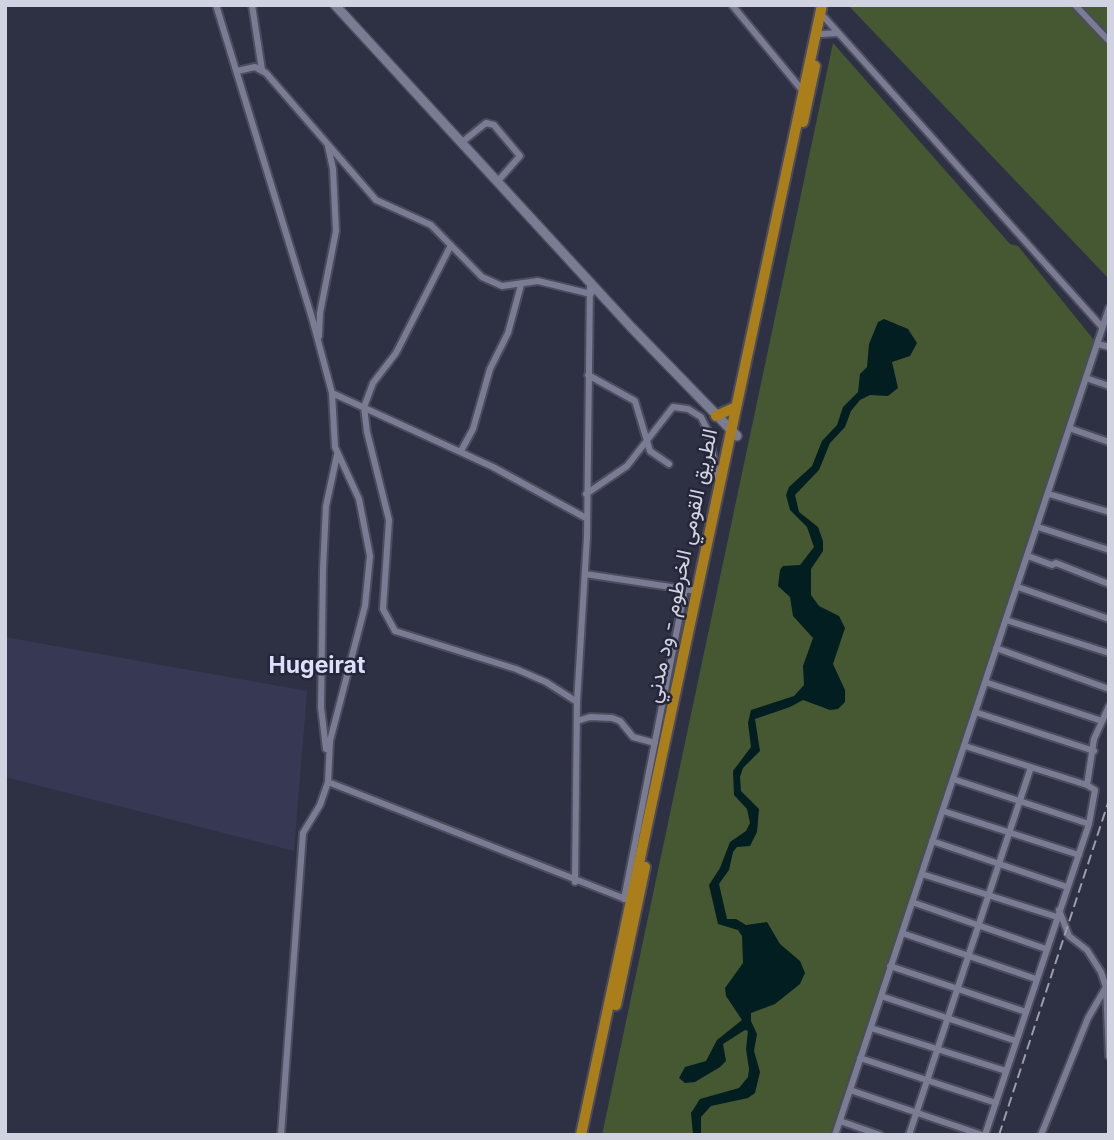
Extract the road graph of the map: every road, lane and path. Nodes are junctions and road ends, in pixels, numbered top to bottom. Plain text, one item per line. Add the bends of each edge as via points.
1 (216, 5) edge
2 (252, 5) edge
3 (335, 5) edge
4 (732, 5) edge
5 (822, 5) edge
6 (828, 5) edge
7 (1074, 5) edge
8 (825, 18) junction
9 (838, 33) junction
10 (822, 34) junction
11 (1109, 41) edge
12 (262, 70) junction
13 (237, 71) junction
14 (802, 90) junction
15 (328, 144) junction
16 (461, 144) junction
17 (497, 182) junction
18 (450, 247) junction
19 (590, 283) junction
20 (521, 285) junction
21 (590, 294) junction
22 (1108, 310) edge
23 (1102, 327) junction
24 (319, 342) junction
25 (1098, 344) junction
26 (1109, 347) edge
27 (588, 375) junction
28 (1086, 378) junction
29 (1109, 386) edge
30 (332, 393) junction
31 (364, 407) junction
32 (736, 407) junction
33 (716, 416) junction
34 (1069, 428) junction
35 (733, 434) junction
36 (1109, 442) edge
37 (647, 443) junction
38 (461, 451) junction
39 (337, 455) junction
40 (669, 464) dead end
41 (719, 484) junction
42 (586, 494) junction
43 (1049, 494) junction
44 (1108, 509) edge
45 (586, 518) junction
46 (1038, 527) junction
47 (1109, 550) edge
48 (1028, 556) junction
49 (584, 574) junction
50 (1109, 584) edge
51 (1018, 587) junction
52 (691, 590) junction
53 (1109, 619) edge
54 (1006, 620) junction
55 (996, 648) junction
56 (1109, 653) edge
57 (985, 682) junction
58 (1109, 689) edge
59 (577, 702) junction
60 (1109, 706) edge
61 (975, 712) junction
62 (577, 721) junction
63 (1102, 721) junction
64 (658, 744) junction
65 (965, 746) junction
66 (1094, 751) junction
67 (327, 761) junction
68 (1031, 767) junction
69 (953, 779) junction
70 (328, 782) junction
71 (1087, 785) junction
72 (1020, 800) junction
73 (943, 811) junction
74 (1089, 824) junction
75 (1010, 832) junction
76 (932, 841) junction
77 (1079, 855) junction
78 (998, 863) junction
79 (922, 874) junction
80 (575, 881) junction
81 (1067, 887) junction
82 (989, 896) junction
83 (630, 901) junction
84 (912, 902) junction
85 (1058, 914) junction
86 (979, 926) junction
87 (902, 933) junction
88 (1046, 949) junction
89 (967, 957) junction
90 (890, 966) junction
91 (1037, 979) junction
92 (1107, 985) edge
93 (958, 988) junction
94 (881, 996) junction
95 (1026, 1012) junction
96 (948, 1018) junction
97 (871, 1028) junction
98 (1016, 1041) junction
99 (937, 1050) junction
100 (1109, 1056) edge
101 (860, 1058) junction
102 (1006, 1071) junction
103 (927, 1080) junction
104 (850, 1090) junction
105 (996, 1103) junction
106 (916, 1112) junction
107 (840, 1121) junction
108 (282, 1135) edge
109 (581, 1135) edge
110 (588, 1135) edge
111 (835, 1135) edge
112 (880, 1135) edge
113 (909, 1135) edge
114 (983, 1135) edge
115 (1041, 1135) edge

1 - 13 street
2 - 12 street
3 - 16 street
4 - 14 street
5 - 14 highway, الطريق القومي الخرطوم - ود مدني
6 - 8 highway, الطريق القومي الخرطوم - ود مدني
7 - 11 street
8 - 9 street
8 - 10 highway, الطريق القومي الخرطوم - ود مدني
9 - 10 street
9 - 23 street
10 - 35 highway, الطريق القومي الخرطوم - ود مدني
12 - 13 street
12 - 15 street
13 - 24 street
14 - 32 highway, الطريق القومي الخرطوم - ود مدني
15 - 18 street via 376,200 431,225
15 - 24 street via 336,231
16 - 17 street
16 - 17 street via 486,123 494,125 520,156
17 - 19 street
18 - 20 street via 482,277 502,286
18 - 31 street
19 - 21 street
19 - 33 street
20 - 21 street via 538,281
20 - 38 street via 508,333
21 - 27 street
22 - 23 street
23 - 25 street
24 - 30 street
25 - 26 street
25 - 28 street
27 - 37 street via 635,401
27 - 42 street
28 - 29 street
28 - 34 street
30 - 31 street
30 - 39 street
31 - 38 street
31 - 59 street via 389,520 382,603 391,627 525,673
32 - 33 highway
32 - 35 highway, الطريق القومي الخرطوم - ود مدني
33 - 35 street
34 - 36 street
34 - 43 street
35 - 41 highway, الطريق القومي الخرطوم - ود مدني
35 - 83 highway, الطريق القومي الخرطوم - ود مدني
37 - 40 street via 654,455
37 - 41 street via 671,408 695,413 708,431
37 - 42 street via 627,466
38 - 45 street
39 - 67 street via 326,506 323,570 321,707
39 - 67 street via 359,499 370,555 365,606 342,684
41 - 52 highway, الطريق القومي الخرطوم - ود مدني
42 - 45 street
43 - 44 street
43 - 46 street
45 - 49 street
46 - 47 street
46 - 48 street
48 - 50 street
48 - 51 street
49 - 52 street
49 - 59 street
51 - 53 street
51 - 54 street
52 - 64 highway, الطريق القومي الخرطوم - ود مدني
54 - 55 street
54 - 56 street
55 - 57 street
55 - 58 street
57 - 61 street
57 - 63 street
59 - 62 street
60 - 63 street
61 - 65 street
61 - 66 street
62 - 64 street via 612,718 633,737
62 - 80 street
63 - 66 street
64 - 83 highway, الطريق القومي الخرطوم - ود مدني
65 - 68 street
65 - 69 street
66 - 71 street
67 - 70 street
68 - 71 street
68 - 72 street
69 - 72 street
69 - 73 street
70 - 80 street
70 - 108 street via 303,833
71 - 74 street via 1095,794
72 - 74 street
72 - 75 street
73 - 75 street
73 - 76 street
74 - 77 street
75 - 77 street
75 - 78 street
76 - 78 street
76 - 79 street
77 - 81 street
78 - 81 street
78 - 82 street
79 - 82 street
79 - 84 street
80 - 83 street
81 - 85 street
82 - 85 street
82 - 86 street
83 - 109 highway, الطريق القومي الخرطوم - ود مدني
83 - 110 highway, الطريق القومي الخرطوم - ود مدني
84 - 86 street
84 - 87 street
85 - 88 street
85 - 92 street via 1069,936 1097,963
86 - 88 street
86 - 89 street
87 - 89 street
87 - 90 street
88 - 91 street
89 - 91 street
89 - 93 street
90 - 93 street
90 - 94 street
91 - 95 street
92 - 100 street
92 - 115 street via 1088,1018
93 - 95 street
93 - 96 street
94 - 96 street
94 - 97 street
95 - 98 street
96 - 98 street
96 - 99 street
97 - 99 street
97 - 101 street
98 - 102 street
99 - 102 street
99 - 103 street
101 - 103 street
101 - 104 street
102 - 105 street
103 - 105 street
103 - 106 street
104 - 106 street
104 - 107 street
105 - 114 street
106 - 113 street
106 - 114 street
107 - 111 street
107 - 112 street

